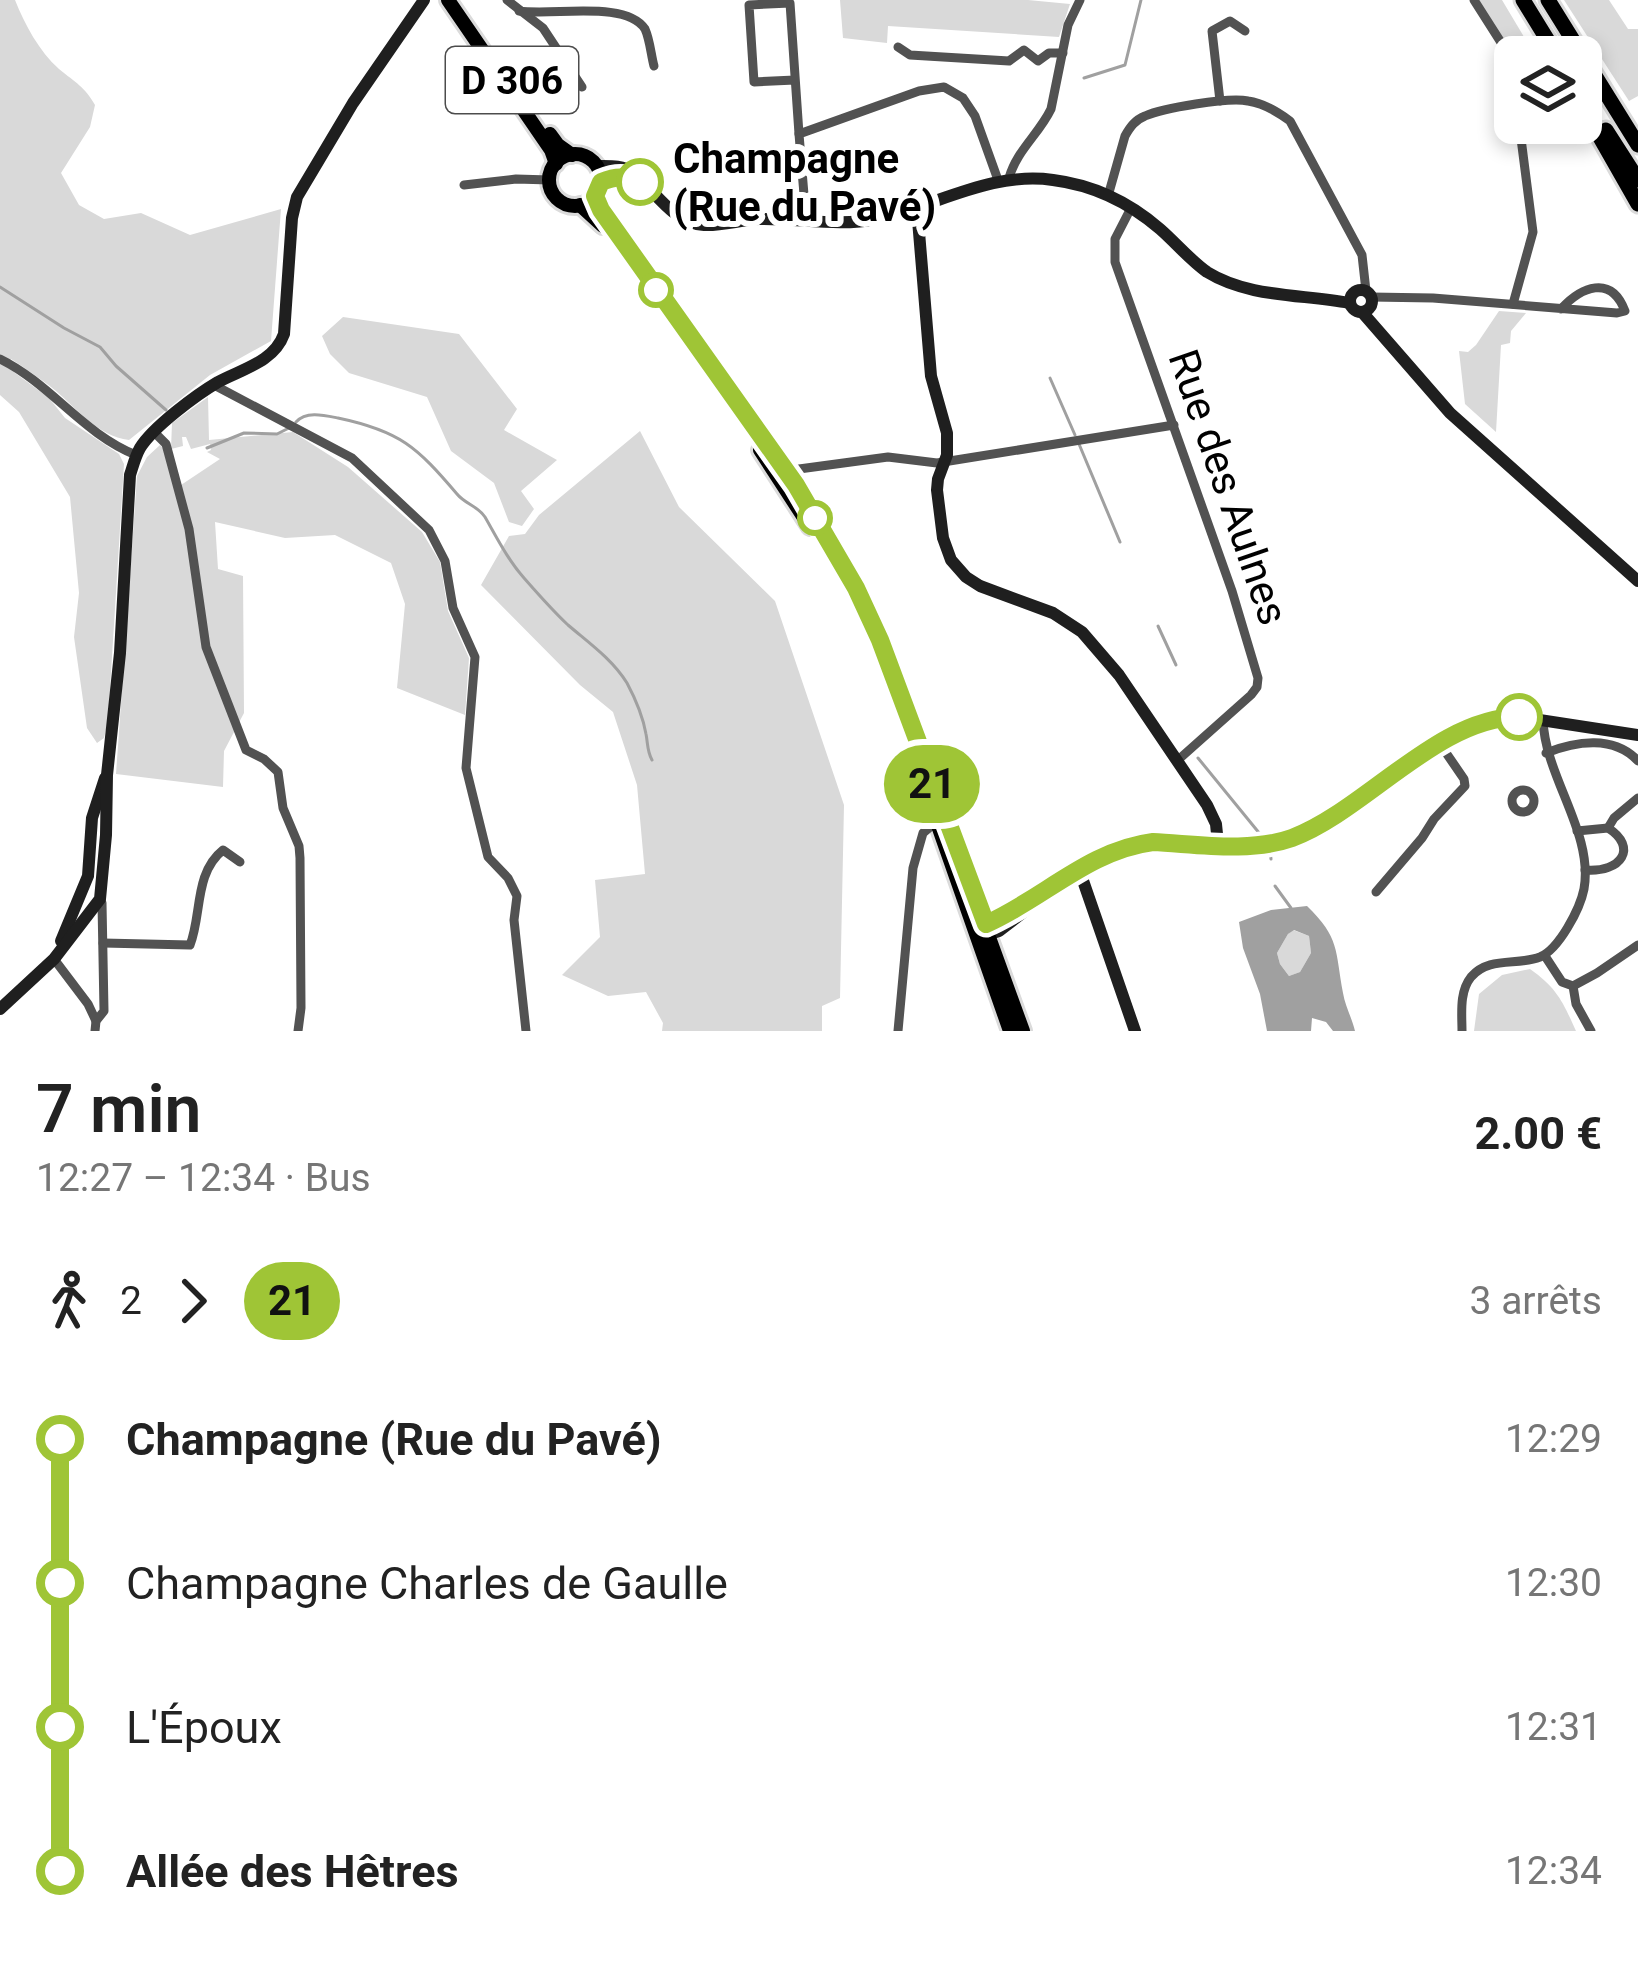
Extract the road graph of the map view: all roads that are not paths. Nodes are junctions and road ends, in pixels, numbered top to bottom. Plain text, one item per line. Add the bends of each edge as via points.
1 (424, 0) edge
2 (452, 0) edge
3 (507, 0) edge
4 (1080, 0) edge
5 (1474, 0) edge
6 (1523, 0) edge
7 (1552, 6) edge
8 (519, 11) junction
9 (1245, 32) dead end
10 (1497, 36) edge
11 (1545, 36) edge
12 (898, 47) dead end
13 (1063, 52) junction
14 (654, 66) dead end
15 (795, 80) junction
16 (582, 87) dead end
17 (1220, 101) junction
18 (1602, 124) edge
19 (1638, 128) edge
20 (799, 134) junction
21 (1602, 141) edge
22 (1522, 144) edge
23 (1638, 146) edge
24 (572, 154) junction
25 (556, 164) junction
26 (1004, 179) junction
27 (550, 180) junction
28 (1638, 180) edge
29 (598, 182) junction
30 (464, 184) dead end
31 (1108, 196) junction
32 (1638, 204) edge
33 (580, 205) junction
34 (917, 208) junction
35 (1131, 208) junction
36 (806, 219) junction
37 (1361, 299) junction
38 (1513, 304) junction
39 (1561, 309) junction
40 (0, 359) edge
41 (214, 385) junction
42 (1174, 425) junction
43 (154, 432) junction
44 (136, 455) junction
45 (944, 462) junction
46 (788, 472) junction
47 (1638, 580) edge
48 (1543, 720) junction
49 (1638, 735) edge
50 (1439, 744) junction
51 (1546, 753) junction
52 (1178, 760) junction
53 (1638, 761) edge
54 (107, 775) junction
55 (1558, 784) junction
56 (1531, 793) dead end
57 (1638, 798) edge
58 (941, 819) junction
59 (1608, 828) junction
60 (1577, 831) junction
61 (1218, 844) junction
62 (240, 862) dead end
63 (1079, 869) junction
64 (1585, 870) junction
65 (1052, 887) junction
66 (1376, 892) dead end
67 (100, 899) junction
68 (1018, 917) junction
69 (984, 933) junction
70 (103, 944) junction
71 (1638, 945) edge
72 (1545, 956) junction
73 (54, 959) junction
74 (1003, 970) junction
75 (1573, 986) junction
76 (0, 1009) edge
77 (95, 1026) edge
78 (298, 1031) edge
79 (526, 1031) edge
80 (898, 1031) edge
81 (1010, 1031) edge
82 (1023, 1031) edge
83 (1135, 1031) edge
84 (1462, 1031) edge
85 (1591, 1031) edge

1 - 41 street via 297,197 280,345
2 - 24 main road, D 306
2 - 25 main road, D 306
3 - 8 street
4 - 13 street
5 - 10 street
6 - 11 highway
7 - 19 highway
7 - 23 highway
8 - 14 street via 600,5 631,13 644,26
8 - 16 street via 543,28
9 - 17 street via 1230,21 1212,31
12 - 13 street via 910,55 1009,61 1024,50 1038,61
13 - 26 street via 1048,115
15 - 15 street via 790,3 749,5 754,82
15 - 20 street
17 - 31 street via 1136,121
17 - 37 street via 1247,100 1290,121 1362,255
18 - 28 highway
20 - 26 street via 944,87 975,116
20 - 36 street
21 - 32 highway
22 - 38 street via 1533,232
24 - 25 main road
24 - 29 main road via 586,157
25 - 27 main road
26 - 31 street via 1056,180
26 - 34 street
27 - 30 street
27 - 33 main road via 558,199
29 - 33 main road
29 - 36 street via 618,166 631,171 697,225
29 - 46 main road via 601,210
31 - 35 street
33 - 46 main road
34 - 36 street via 861,222
34 - 45 street
35 - 37 street via 1208,272 1241,286
35 - 42 street, Rue des Aulnes via 1115,239 1115,262
37 - 38 street
37 - 47 street via 1462,424
38 - 39 street
39 - 39 street via 1617,313 1625,310 1600,287
40 - 44 street
41 - 43 street
41 - 79 street via 352,458 429,530 445,561 475,657 466,768 488,857 517,896
42 - 45 street
42 - 52 street, Rue des Aulnes via 1258,678 1251,695
43 - 44 street
43 - 78 street via 166,444 189,529 206,646 246,750 278,772 299,846
44 - 54 street
45 - 46 street via 887,457
45 - 52 street via 939,510 951,560 980,586 1082,632
46 - 58 main road via 875,627
48 - 49 street
48 - 50 street via 1494,719
48 - 51 street
50 - 61 street via 1296,836
50 - 66 street via 1465,786
51 - 53 street via 1592,742 1623,748
51 - 55 street
52 - 61 street via 1212,813
54 - 67 street
54 - 73 street via 92,818 88,876
55 - 56 street
55 - 60 street
57 - 59 street
58 - 69 main road
58 - 80 street via 923,833 913,868
59 - 60 street
59 - 64 street via 1621,836 1622,862
60 - 64 street
61 - 63 street via 1136,844
62 - 70 street via 223,850 214,859 190,945
63 - 65 street
63 - 83 street
64 - 72 street via 1581,903
65 - 68 street
65 - 69 street
67 - 70 street
67 - 73 street
68 - 69 street
68 - 74 street via 1007,929
69 - 74 main road
69 - 81 main road
70 - 77 street via 104,1011
71 - 75 street
72 - 75 street
72 - 84 street via 1481,968 1462,1000
73 - 76 street
73 - 77 street
74 - 82 main road
75 - 85 street

